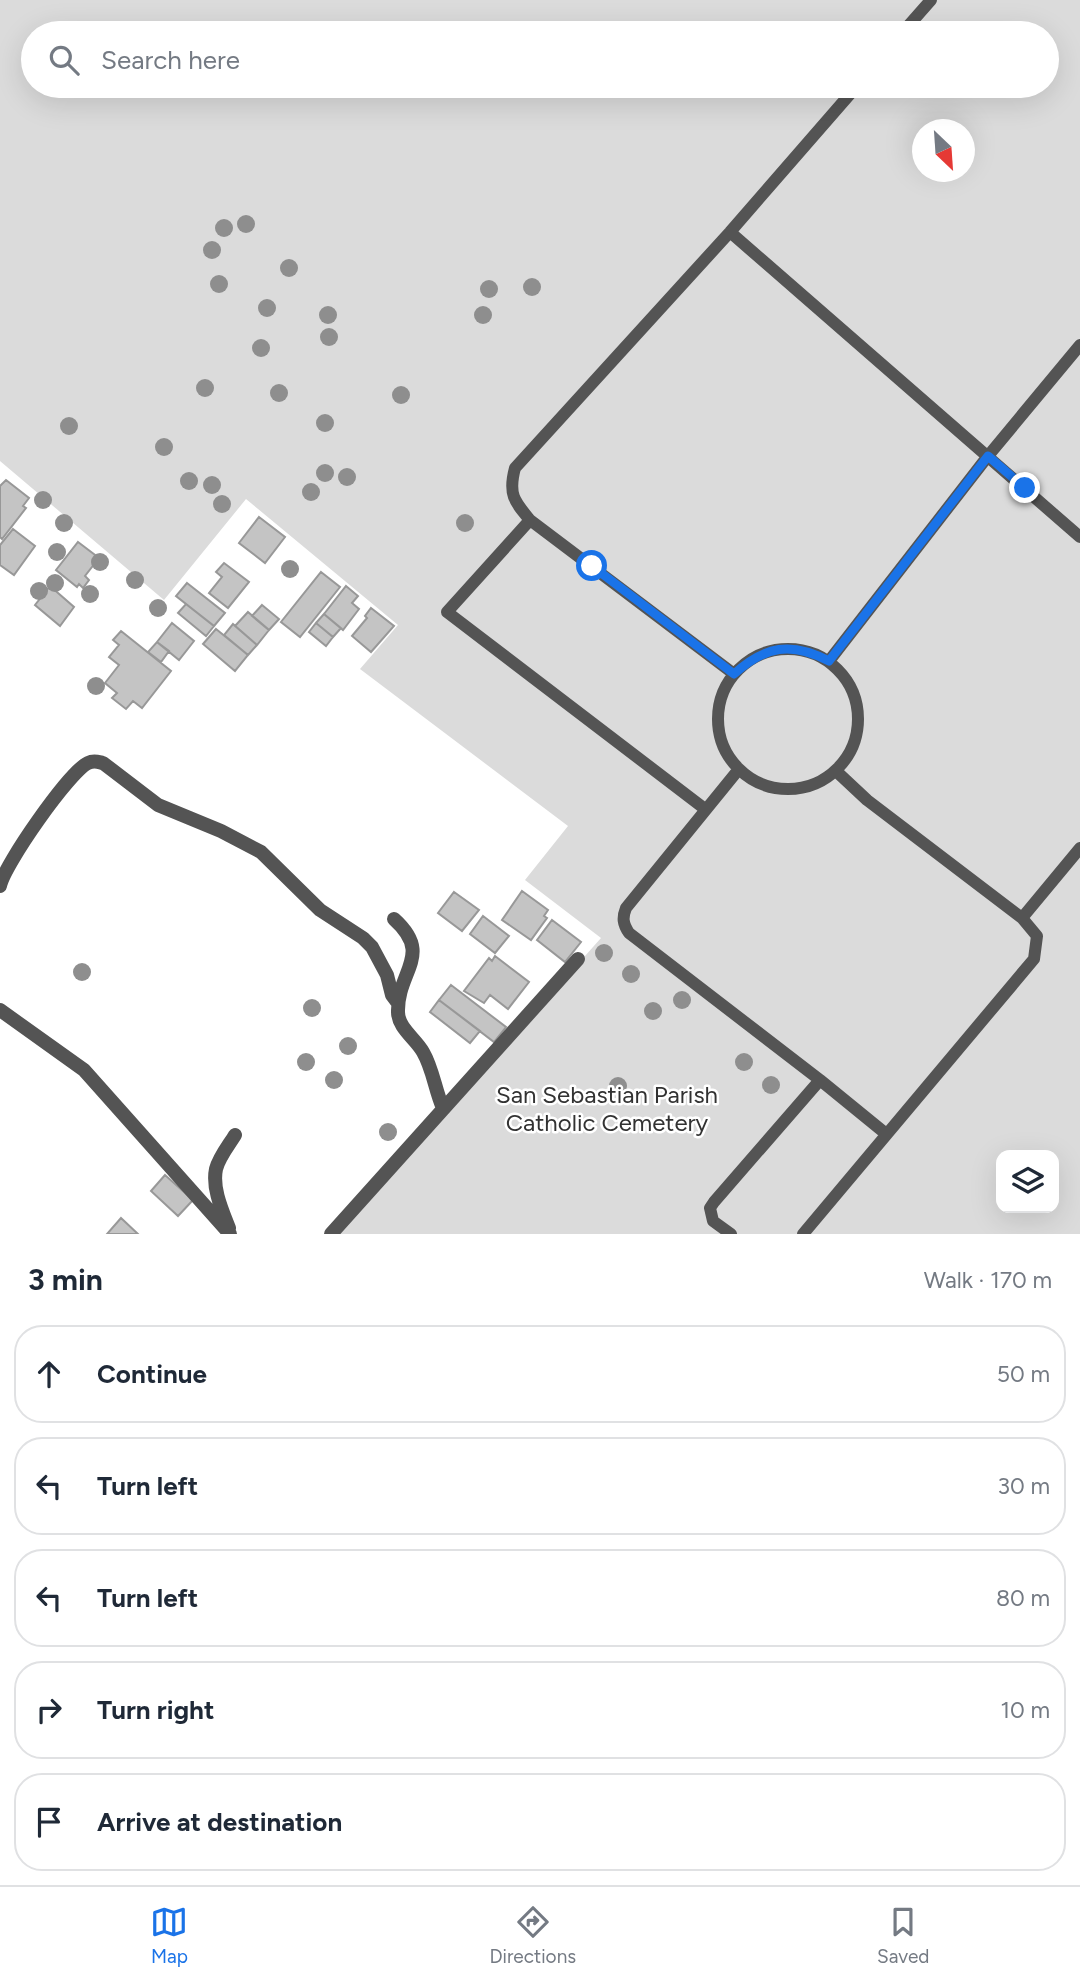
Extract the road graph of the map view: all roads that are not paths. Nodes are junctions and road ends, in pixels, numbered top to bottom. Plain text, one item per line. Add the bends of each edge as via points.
1 (931, 0) edge
2 (913, 21) edge
3 (847, 98) edge
4 (730, 232) junction
5 (1080, 345) edge
6 (988, 456) junction
7 (530, 520) junction
8 (1080, 537) edge
9 (829, 661) junction
10 (734, 674) junction
11 (739, 769) junction
12 (836, 771) junction
13 (705, 809) junction
14 (1080, 848) edge
15 (1, 878) edge
16 (1022, 918) junction
17 (394, 919) dead end
18 (579, 959) dead end
19 (398, 1003) junction
20 (0, 1010) edge
21 (820, 1080) junction
22 (443, 1108) junction
23 (885, 1133) junction
24 (235, 1135) dead end
25 (231, 1234) edge
26 (331, 1234) edge
27 (731, 1234) edge
28 (803, 1234) edge

1 - 2 lane
3 - 4 lane
4 - 6 lane
4 - 7 lane via 515,468 511,494
5 - 6 lane
6 - 8 lane
6 - 9 lane
7 - 10 lane
7 - 13 lane via 447,612
9 - 10 lane via 810,651 789,648 749,660
9 - 12 lane via 855,693 859,714 849,755
10 - 11 lane via 723,692 719,733 726,753
11 - 12 lane via 776,788 797,789
11 - 13 lane
12 - 16 lane via 867,800
13 - 21 lane via 626,908 624,926
14 - 16 lane
15 - 19 street via 78,770 94,761 103,763 158,805 261,852 320,911 372,947
16 - 23 lane via 1037,936 1034,959
17 - 19 street via 412,938 414,949
18 - 22 street
19 - 22 street via 398,1016 425,1054
20 - 25 street via 84,1070
21 - 23 lane
21 - 27 lane via 710,1209 713,1221
22 - 26 street
23 - 28 lane
24 - 25 street via 216,1166 215,1180

